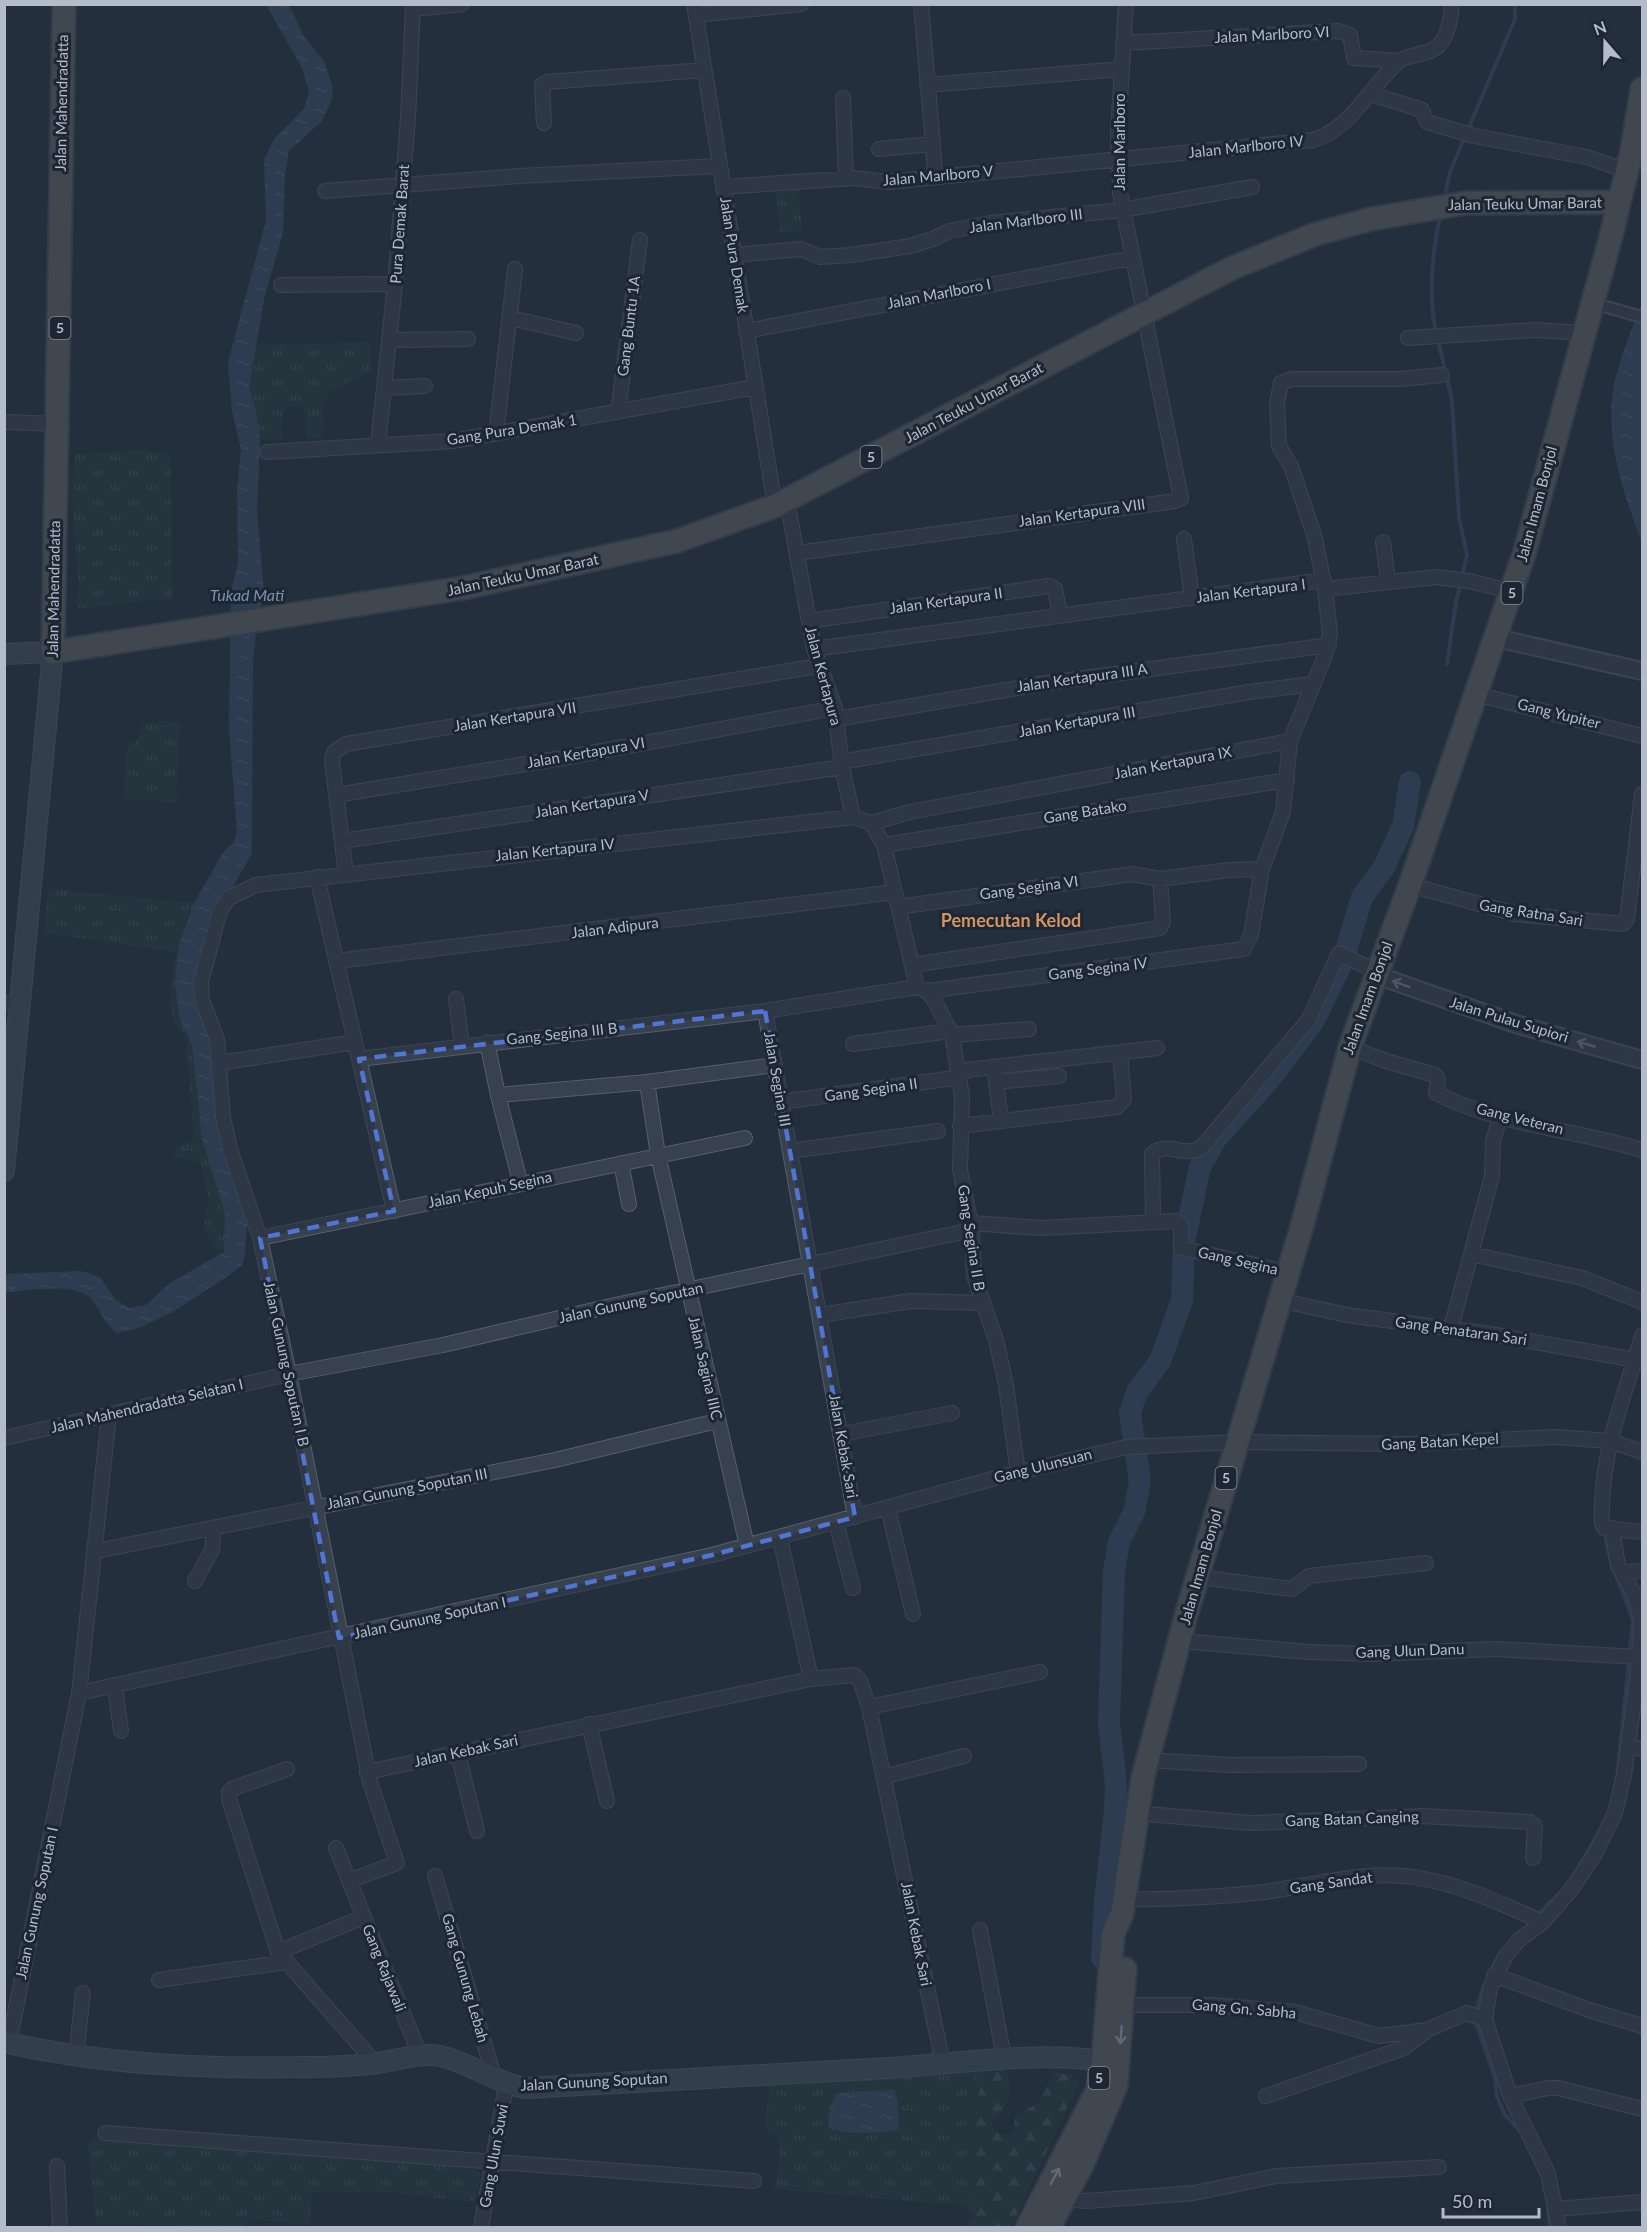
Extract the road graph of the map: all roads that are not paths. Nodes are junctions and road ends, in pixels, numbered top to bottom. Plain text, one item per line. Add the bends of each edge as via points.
1 (64, 4) edge
2 (462, 4) edge
3 (801, 4) edge
4 (921, 4) edge
5 (1126, 4) edge
6 (1452, 4) edge
7 (413, 7) edge
8 (695, 10) edge
9 (1123, 43) junction
10 (1400, 61) junction
11 (1121, 69) junction
12 (704, 70) junction
13 (927, 85) junction
14 (1642, 89) edge
15 (1371, 94) junction
16 (843, 98) dead end
17 (544, 123) dead end
18 (933, 144) junction
19 (879, 149) dead end
20 (1636, 157) edge
21 (1117, 158) junction
22 (719, 166) junction
23 (935, 176) junction
24 (846, 179) junction
25 (403, 185) junction
26 (723, 187) junction
27 (1252, 188) dead end
28 (325, 191) dead end
29 (1618, 202) junction
30 (1122, 210) junction
31 (640, 240) dead end
32 (734, 255) junction
33 (1132, 258) junction
34 (515, 269) dead end
35 (395, 284) junction
36 (280, 285) dead end
37 (1592, 303) junction
38 (1143, 314) junction
39 (1637, 315) edge
40 (511, 318) junction
41 (746, 331) junction
42 (576, 333) dead end
43 (1584, 333) junction
44 (1408, 338) dead end
45 (468, 339) dead end
46 (389, 340) junction
47 (1442, 375) dead end
48 (425, 386) dead end
49 (755, 387) junction
50 (384, 388) junction
51 (618, 412) junction
52 (4, 422) edge
53 (58, 424) junction
54 (496, 434) junction
55 (378, 444) junction
56 (267, 452) dead end
57 (781, 503) junction
58 (1184, 539) dead end
59 (1383, 542) dead end
60 (797, 553) junction
61 (1388, 580) junction
62 (1325, 584) junction
63 (1513, 592) junction
64 (1191, 598) junction
65 (1060, 615) junction
66 (809, 621) junction
67 (1496, 638) junction
68 (1329, 645) junction
69 (814, 649) junction
70 (53, 652) junction
71 (4, 654) edge
72 (818, 666) junction
73 (1642, 671) edge
74 (1312, 684) junction
75 (1476, 694) junction
76 (836, 714) junction
77 (1642, 735) edge
78 (1290, 741) junction
79 (842, 764) junction
80 (1287, 780) junction
81 (1642, 794) edge
82 (336, 795) junction
83 (853, 817) junction
84 (871, 823) junction
85 (342, 841) junction
86 (884, 845) junction
87 (1262, 869) junction
88 (346, 874) junction
89 (317, 877) junction
90 (1160, 879) junction
91 (256, 885) joint
92 (1410, 885) junction
93 (894, 892) junction
94 (898, 907) junction
95 (336, 961) junction
96 (912, 965) junction
97 (1377, 974) junction
98 (922, 989) junction
99 (456, 999) dead end
100 (13, 1003) edge
101 (765, 1011) junction
102 (1029, 1029) dead end
103 (951, 1033) junction
104 (355, 1042) junction
105 (488, 1042) junction
106 (853, 1044) dead end
107 (462, 1046) junction
108 (1350, 1047) junction
109 (1157, 1048) dead end
110 (1120, 1053) junction
111 (359, 1059) junction
112 (1642, 1060) edge
113 (219, 1063) junction
114 (775, 1065) junction
115 (960, 1074) junction
116 (995, 1075) junction
117 (1059, 1076) dead end
118 (647, 1082) junction
119 (498, 1095) junction
120 (781, 1102) junction
121 (1500, 1117) junction
122 (1001, 1120) junction
123 (960, 1126) junction
124 (938, 1131) dead end
125 (745, 1138) dead end
126 (1642, 1150) edge
127 (790, 1151) junction
128 (658, 1155) junction
129 (621, 1163) junction
130 (4, 1171) edge
131 (520, 1182) junction
132 (629, 1204) dead end
133 (394, 1211) junction
134 (1153, 1222) junction
135 (972, 1226) junction
136 (260, 1238) junction
137 (1185, 1249) joint
138 (1471, 1254) junction
139 (811, 1263) junction
140 (1287, 1272) junction
141 (687, 1291) junction
142 (1279, 1300) junction
143 (1642, 1302) edge
144 (982, 1303) junction
145 (820, 1315) junction
146 (1451, 1328) junction
147 (1642, 1336) edge
148 (1639, 1360) edge
149 (289, 1374) junction
150 (952, 1413) dead end
151 (109, 1415) junction
152 (717, 1421) junction
153 (842, 1434) junction
154 (4, 1438) edge
155 (1236, 1442) junction
156 (1613, 1442) junction
157 (1642, 1452) edge
158 (1018, 1473) junction
159 (314, 1507) junction
160 (888, 1508) junction
161 (855, 1517) junction
162 (836, 1522) junction
163 (1608, 1528) junction
164 (214, 1530) junction
165 (1642, 1532) edge
166 (780, 1538) junction
167 (747, 1546) junction
168 (96, 1551) junction
169 (1426, 1563) dead end
170 (1642, 1571) edge
171 (1624, 1572) junction
172 (1198, 1577) junction
173 (195, 1581) dead end
174 (853, 1588) dead end
175 (1638, 1594) edge
176 (913, 1614) dead end
177 (339, 1638) junction
178 (1180, 1641) junction
179 (1632, 1657) junction
180 (1040, 1672) dead end
181 (811, 1679) junction
182 (115, 1686) junction
183 (79, 1693) junction
184 (869, 1707) junction
185 (589, 1724) junction
186 (121, 1731) dead end
187 (1628, 1746) junction
188 (1642, 1749) edge
189 (458, 1754) junction
190 (964, 1756) dead end
191 (1146, 1760) junction
192 (1359, 1764) dead end
193 (287, 1769) dead end
194 (367, 1772) junction
195 (883, 1777) junction
196 (607, 1801) dead end
197 (1136, 1813) junction
198 (477, 1832) dead end
199 (336, 1848) dead end
200 (1533, 1858) dead end
201 (435, 1876) dead end
202 (349, 1881) junction
203 (1123, 1907) junction
204 (364, 1917) junction
205 (1537, 1919) junction
206 (980, 1930) dead end
207 (282, 1957) junction
208 (1494, 1976) junction
209 (159, 1980) dead end
210 (83, 1993) dead end
211 (1123, 2005) junction
212 (1483, 2019) junction
213 (1642, 2026) edge
214 (1427, 2030) junction
215 (7, 2043) edge
216 (420, 2055) junction
217 (76, 2057) junction
218 (1004, 2058) junction
219 (1111, 2062) junction
220 (376, 2064) junction
221 (943, 2064) junction
222 (501, 2082) junction
223 (1266, 2096) dead end
224 (1510, 2096) junction
225 (1642, 2109) edge
226 (105, 2133) dead end
227 (492, 2161) junction
228 (57, 2166) dead end
229 (1439, 2167) dead end
230 (754, 2181) dead end
231 (1064, 2199) junction
232 (1642, 2202) edge
233 (1556, 2209) junction
234 (60, 2228) edge
235 (481, 2228) edge
236 (1027, 2228) edge
237 (1049, 2228) edge
238 (1559, 2228) edge

1 - 53 highway, Jalan Mahendradatta / 5
2 - 7 street
3 - 8 street
4 - 13 street
5 - 9 street, Jalan Marlboro
6 - 10 street via 1441,44 1425,54
7 - 25 street, Pura Demak Barat
8 - 12 street, Jalan Pura Demak
9 - 10 street, Jalan Marlboro VI via 1339,31 1350,35 1353,58
9 - 11 street, Jalan Marlboro
10 - 15 street, Jalan Marlboro IV
11 - 13 street
11 - 21 street, Jalan Marlboro
12 - 17 street via 547,82 542,85
12 - 22 street, Jalan Pura Demak
13 - 18 street
14 - 20 highway, Jalan Imam Bonjol
15 - 20 street via 1422,110 1427,122 1463,133 1557,150
15 - 21 street, Jalan Marlboro IV via 1334,129 1313,140
16 - 24 street
18 - 19 street
18 - 23 street
20 - 29 highway, Jalan Imam Bonjol
21 - 23 street, Jalan Marlboro V
21 - 30 street, Jalan Marlboro
22 - 25 street
22 - 26 street, Jalan Pura Demak
23 - 24 street, Jalan Marlboro V via 881,182
24 - 26 street, Jalan Marlboro V
25 - 28 street
25 - 35 street, Pura Demak Barat
26 - 32 street, Jalan Pura Demak
27 - 30 street, Jalan Marlboro III
29 - 37 highway, Jalan Imam Bonjol / 5
29 - 38 highway, Jalan Teuku Umar Barat / 5 via 1465,203 1346,225 1232,268
30 - 32 street, Jalan Marlboro III via 991,223 949,231 910,246 851,255 820,257 801,249
30 - 33 street, Jalan Marlboro
31 - 51 street, Gang Buntu 1A
32 - 41 street, Jalan Pura Demak
33 - 38 street, Jalan Marlboro
33 - 41 street, Jalan Marlboro I
34 - 40 street
35 - 36 street
35 - 46 street, Pura Demak Barat
37 - 39 street
37 - 43 highway, Jalan Imam Bonjol / 5
38 - 57 highway, Jalan Teuku Umar Barat / 5
38 - 60 street, Jalan Kertapura VIII via 1179,499
40 - 42 street
40 - 54 street
41 - 49 street, Jalan Pura Demak
43 - 44 street via 1547,330
43 - 63 highway, Jalan Imam Bonjol / 5
45 - 46 street
46 - 50 street, Pura Demak Barat
47 - 62 street, Jalan Kertapura I via 1292,379 1281,383 1277,403 1279,446 1291,466 1312,526
48 - 50 street
49 - 51 street, Gang Pura Demak 1
49 - 57 street, Jalan Pura Demak
50 - 55 street, Pura Demak Barat
51 - 54 street, Gang Pura Demak 1
52 - 53 street
53 - 70 highway, Jalan Mahendradatta / 5
54 - 55 street, Gang Pura Demak 1 via 453,441
55 - 56 street, Gang Pura Demak 1
57 - 60 street, Jalan Kertapura
57 - 70 highway, Jalan Teuku Umar Barat / 5 via 677,541 463,588
58 - 64 street
59 - 61 street
60 - 66 street, Jalan Kertapura
61 - 62 street
61 - 63 street via 1452,579
62 - 64 street, Jalan Kertapura I
62 - 68 street
63 - 67 highway, Jalan Imam Bonjol / 5
64 - 65 street, Jalan Kertapura I
65 - 66 street, Jalan Kertapura II via 1055,589 1049,586
65 - 69 street, Jalan Kertapura I
66 - 69 street, Jalan Kertapura
67 - 73 street
67 - 75 highway, Jalan Imam Bonjol / 5
68 - 74 street
68 - 76 street, Jalan Kertapura III A
69 - 72 street, Jalan Kertapura
70 - 71 main road, Jalan Teuku Umar Barat
70 - 100 main road, Jalan Mahendradatta
72 - 76 street, Jalan Kertapura
72 - 82 street, Jalan Kertapura VII via 346,744 334,752 332,761
74 - 78 street
74 - 79 street, Jalan Kertapura III
75 - 77 street, Gang Yupiter
75 - 92 highway, Jalan Imam Bonjol / 5
76 - 79 street, Jalan Kertapura
76 - 82 street, Jalan Kertapura VI
78 - 80 street
78 - 84 street, Jalan Kertapura IX via 910,812
79 - 83 street, Jalan Kertapura
79 - 85 street, Jalan Kertapura V
80 - 86 street, Gang Batako
80 - 87 street via 1283,812
81 - 92 street, Gang Ratna Sari via 1627,919 1619,924 1516,914
82 - 85 street, Jalan Kertapura VII
83 - 84 street
83 - 88 street, Jalan Kertapura IV
84 - 86 street, Gang Segina II B
85 - 88 street, Jalan Kertapura VII
86 - 93 street, Gang Segina II B
87 - 90 street, Gang Segina VI
87 - 98 street, Gang Segina IV via 1249,944 1238,951
88 - 89 street, Jalan Kertapura IV
89 - 91 street, Jalan Kertapura IV
89 - 95 street
90 - 94 street, Gang Segina VI via 1137,874 1110,876
90 - 96 street via 1160,927
91 - 113 street, Jalan Gunung Soputan I B via 230,898 220,911 201,982 202,1000 217,1039
92 - 97 highway, Jalan Imam Bonjol / 5
93 - 94 street, Gang Segina II B
93 - 95 street, Jalan Adipura
94 - 96 street, Gang Segina II B
95 - 104 street
96 - 98 street, Gang Segina II B
97 - 108 highway, Jalan Imam Bonjol / 5
112 -> 97 street, Jalan Pulau Supiori via 1519,1025
97 - 134 street via 1339,953 1309,1019 1202,1147 1191,1152 1162,1148 1152,1154
98 - 101 street, Jalan Segina III
98 - 103 street, Gang Segina II B via 940,1009
99 - 107 street
100 - 130 main road, Jalan Mahendradatta
101 - 105 street, Gang Segina III B
101 - 114 street, Jalan Segina III
102 - 103 street
103 - 106 street
103 - 115 street, Gang Segina II B
104 - 111 street
104 - 113 street
105 - 107 street, Gang Segina III B
105 - 119 street
107 - 111 street, Gang Segina III B
108 - 121 street, Gang Veteran via 1435,1075 1436,1093
108 - 140 highway, Jalan Imam Bonjol / 5
109 - 110 street
110 - 116 street
110 - 122 street via 1124,1099 1117,1107
111 - 133 street
113 - 136 street, Jalan Gunung Soputan I B via 228,1139
114 - 118 street
114 - 120 street, Jalan Segina III
115 - 116 street, Gang Segina II
115 - 120 street, Gang Segina II
115 - 123 street, Gang Segina II B
116 - 117 street
116 - 122 street
118 - 119 street
118 - 128 street, Jalan Sagina IIIC
119 - 131 street
120 - 127 street, Jalan Segina III
121 - 126 street, Gang Veteran
121 - 138 street via 1492,1150 1493,1172
122 - 123 street
123 - 135 street, Gang Segina II B via 960,1170
124 - 127 street
125 - 128 street, Jalan Kepuh Segina
127 - 139 street, Jalan Segina III
128 - 129 street, Jalan Kepuh Segina
128 - 141 street, Jalan Sagina IIIC
129 - 131 street, Jalan Kepuh Segina
129 - 132 street
131 - 133 street, Jalan Kepuh Segina
133 - 136 street, Jalan Kepuh Segina
134 - 135 street, Jalan Gunung Soputan via 1100,1227
134 - 137 street, Jalan Gunung Soputan via 1180,1223
135 - 139 street, Jalan Gunung Soputan
135 - 144 street, Gang Segina II B via 973,1265
136 - 149 street, Jalan Gunung Soputan I B
137 - 140 street, Gang Segina
138 - 143 street via 1582,1278
138 - 146 street
139 - 141 street, Jalan Gunung Soputan
139 - 145 street, Jalan Kebak Sari
140 - 142 highway, Jalan Imam Bonjol / 5
141 - 149 street, Jalan Gunung Soputan via 443,1345
141 - 152 street, Jalan Sagina IIIC
142 - 146 street, Gang Penataran Sari via 1347,1315
142 - 155 highway, Jalan Imam Bonjol / 5
144 - 145 street via 910,1301
144 - 158 street, Gang Segina II B via 996,1340 1006,1385
145 - 153 street, Jalan Kebak Sari
146 - 148 street, Gang Penataran Sari
147 - 148 street
148 - 156 street
149 - 151 street, Jalan Mahendradatta Selatan I
149 - 159 street, Jalan Gunung Soputan I B
150 - 153 street
151 - 154 street, Jalan Mahendradatta Selatan I
151 - 168 street, Jalan Gunung Soputan I
152 - 159 street, Jalan Gunung Soputan III via 555,1460
152 - 167 street, Jalan Sagina IIIC
153 - 161 street, Jalan Kebak Sari
155 - 156 street, Gang Batan Kepel via 1406,1444 1556,1437
155 - 158 street, Gang Ulunsuan via 1126,1447
155 - 172 highway, Jalan Imam Bonjol / 5
156 - 157 street, Gang Batan Kepel
156 - 163 street via 1602,1481
158 - 160 street, Gang Ulunsuan
159 - 164 street, Jalan Gunung Soputan III
159 - 177 street, Jalan Gunung Soputan I B
160 - 161 street, Gang Ulunsuan
160 - 176 street
161 - 162 street, Jalan Kebak Sari
162 - 166 street, Jalan Kebak Sari
162 - 174 street
163 - 165 street
163 - 171 street via 1618,1566
164 - 168 street, Jalan Gunung Soputan III
164 - 173 street via 212,1550
166 - 167 street, Jalan Gunung Soputan I
166 - 181 street
167 - 177 street, Jalan Gunung Soputan I
168 - 183 street, Jalan Gunung Soputan I
169 - 172 street via 1309,1576 1292,1589
170 - 171 street
171 - 175 street
172 - 178 highway, Jalan Imam Bonjol / 5
175 - 179 street via 1641,1625
177 - 182 street, Jalan Gunung Soputan I
177 - 194 street, Jalan Gunung Soputan I B
178 - 179 street, Gang Ulun Danu via 1309,1652 1495,1649
178 - 191 highway, Jalan Imam Bonjol / 5
179 - 187 street
180 - 184 street
181 - 184 street, Jalan Kebak Sari via 854,1675
181 - 185 street, Jalan Kebak Sari
182 - 183 street, Jalan Gunung Soputan I
182 - 186 street
183 - 215 street, Jalan Gunung Soputan I
184 - 195 street, Jalan Kebak Sari
185 - 189 street, Jalan Kebak Sari
185 - 196 street
187 - 188 street
187 - 205 street via 1610,1825 1581,1876
189 - 194 street, Jalan Kebak Sari
189 - 198 street
190 - 195 street
191 - 192 street via 1221,1765
191 - 197 highway, Jalan Imam Bonjol / 5
193 - 207 street via 229,1792
194 - 202 street, Jalan Gunung Soputan I B via 397,1863
195 - 221 street, Jalan Kebak Sari
197 - 200 street, Gang Batan Canging via 1251,1823 1423,1816 1530,1822 1535,1826
197 - 203 highway, Jalan Imam Bonjol / 5
199 - 202 street, Gang Rajawali
201 - 222 street, Gang Gunung Lebah
202 - 204 street, Gang Rajawali
203 - 205 street, Gang Sandat via 1154,1900 1263,1892 1392,1875 1470,1890
203 - 211 highway, Jalan Imam Bonjol / 5
203 - 219 highway, Jalan Imam Bonjol / 5 via 1113,1934
204 - 207 street
204 - 216 street, Gang Rajawali
205 - 208 street
206 - 218 street
207 - 209 street
207 - 220 street
208 - 212 street
208 - 213 street
210 - 217 street
211 - 214 street, Gang Gn. Sabha via 1212,2005 1295,2012 1379,2036
211 -> 219 highway, Jalan Imam Bonjol / 5
212 - 214 street, Gang Gn. Sabha via 1466,2013
212 - 224 street
214 - 223 street via 1404,2048
215 - 217 main road, Jalan Gunung Soputan
216 - 220 main road, Jalan Gunung Soputan
216 - 222 main road, Jalan Gunung Soputan via 441,2056
217 - 220 main road, Jalan Gunung Soputan via 225,2066
218 - 219 main road, Jalan Gunung Soputan via 1067,2057
218 - 221 main road, Jalan Gunung Soputan
219 - 231 highway, Jalan Imam Bonjol / 5 via 1111,2101
236 -> 219 highway, Jalan Imam Bonjol / 5
221 - 222 main road, Jalan Gunung Soputan via 525,2088
222 - 227 street, Gang Ulun Suwi
224 - 225 street via 1558,2088
224 - 233 street via 1548,2174
226 - 227 street
227 - 230 street
227 - 235 street, Gang Ulun Suwi
228 - 234 street
229 - 231 street via 1276,2176 1194,2193 1087,2201
231 - 237 highway, Jalan Imam Bonjol / 5
232 - 233 street
233 - 238 street

